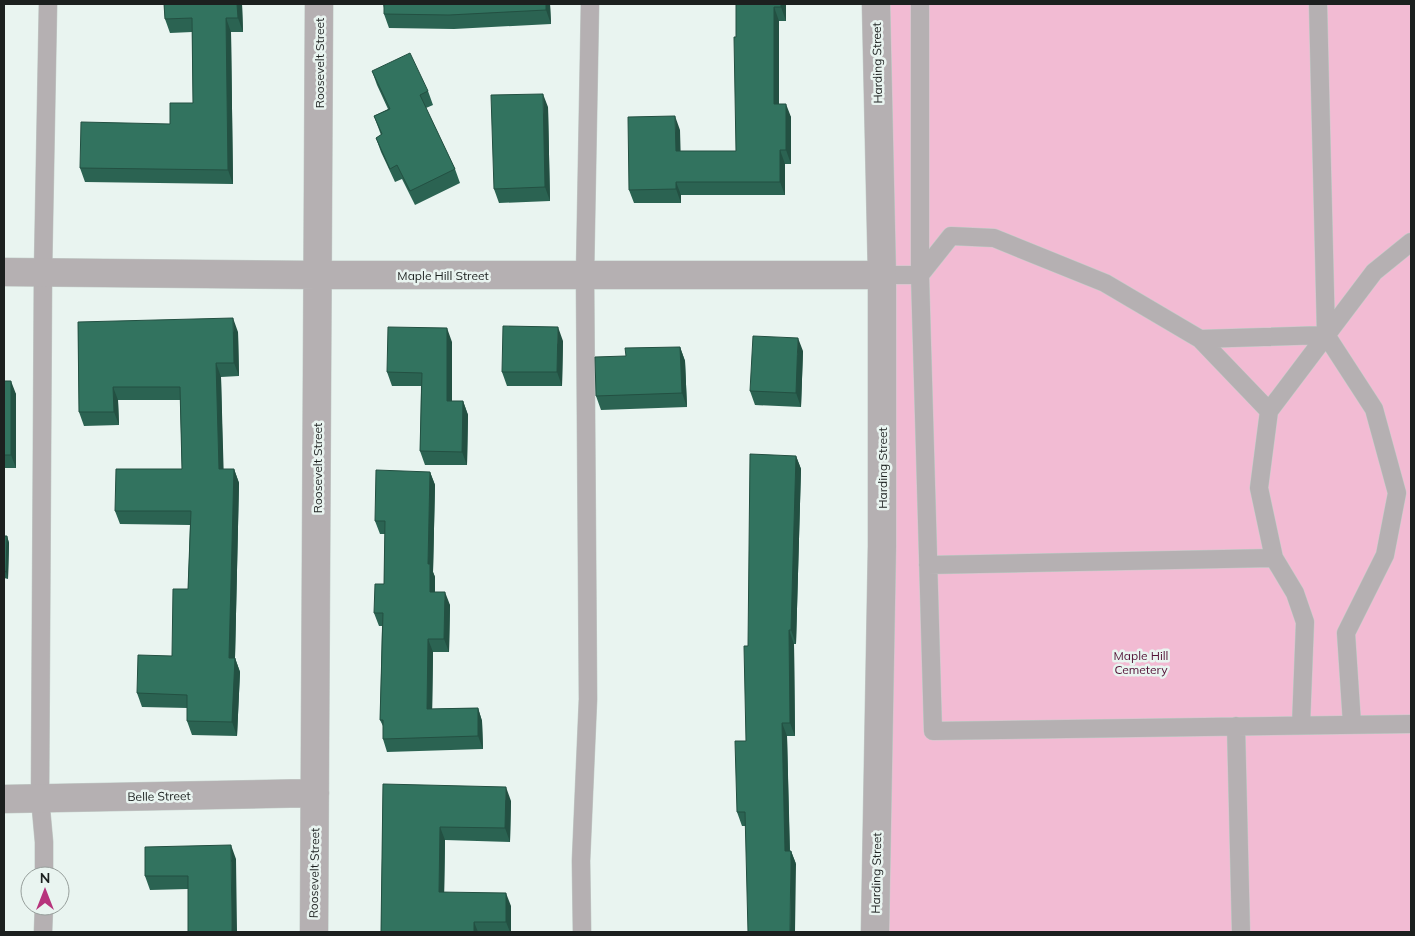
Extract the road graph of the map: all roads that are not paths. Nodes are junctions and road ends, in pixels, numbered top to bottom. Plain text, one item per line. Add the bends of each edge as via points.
1 (48, 4) edge
2 (319, 4) edge
3 (590, 4) edge
4 (876, 4) edge
5 (920, 4) edge
6 (1318, 4) edge
7 (1411, 242) edge
8 (4, 272) edge
9 (43, 272) junction
10 (318, 275) junction
11 (585, 275) junction
12 (882, 275) junction
13 (920, 275) junction
14 (1326, 335) junction
15 (1200, 339) junction
16 (1269, 411) junction
17 (1274, 558) junction
18 (928, 566) junction
19 (1352, 724) junction
20 (1411, 724) edge
21 (1301, 725) junction
22 (1236, 726) junction
23 (315, 793) junction
24 (40, 798) junction
25 (4, 799) edge
26 (44, 866) edge
27 (44, 916) edge
28 (43, 932) edge
29 (314, 932) edge
30 (582, 932) edge
31 (875, 932) edge
32 (1241, 932) edge

1 - 9 lane
2 - 10 street, Roosevelt Street
3 - 11 lane
4 - 12 street, Harding Street
5 - 13 lane
6 - 14 lane
7 - 14 lane via 1374,272
8 - 9 street, Maple Hill Street
9 - 10 street, Maple Hill Street
9 - 24 lane
10 - 11 street, Maple Hill Street
10 - 23 street, Roosevelt Street
11 - 12 street, Maple Hill Street
11 - 30 lane via 588,699 581,862
12 - 13 lane
12 - 31 street, Harding Street via 882,546
13 - 15 lane via 951,236 994,238 1105,283
13 - 18 lane
14 - 15 lane
14 - 16 lane
14 - 19 lane via 1374,409 1396,493 1385,555 1346,633
15 - 16 lane
16 - 17 lane via 1259,488
17 - 18 lane
17 - 21 lane via 1295,593 1305,622
18 - 22 lane via 933,731
19 - 20 lane
19 - 21 lane
21 - 22 lane
22 - 32 lane
23 - 24 street, Belle Street
23 - 29 street, Roosevelt Street
24 - 25 street, Belle Street
24 - 26 lane
27 - 28 lane

